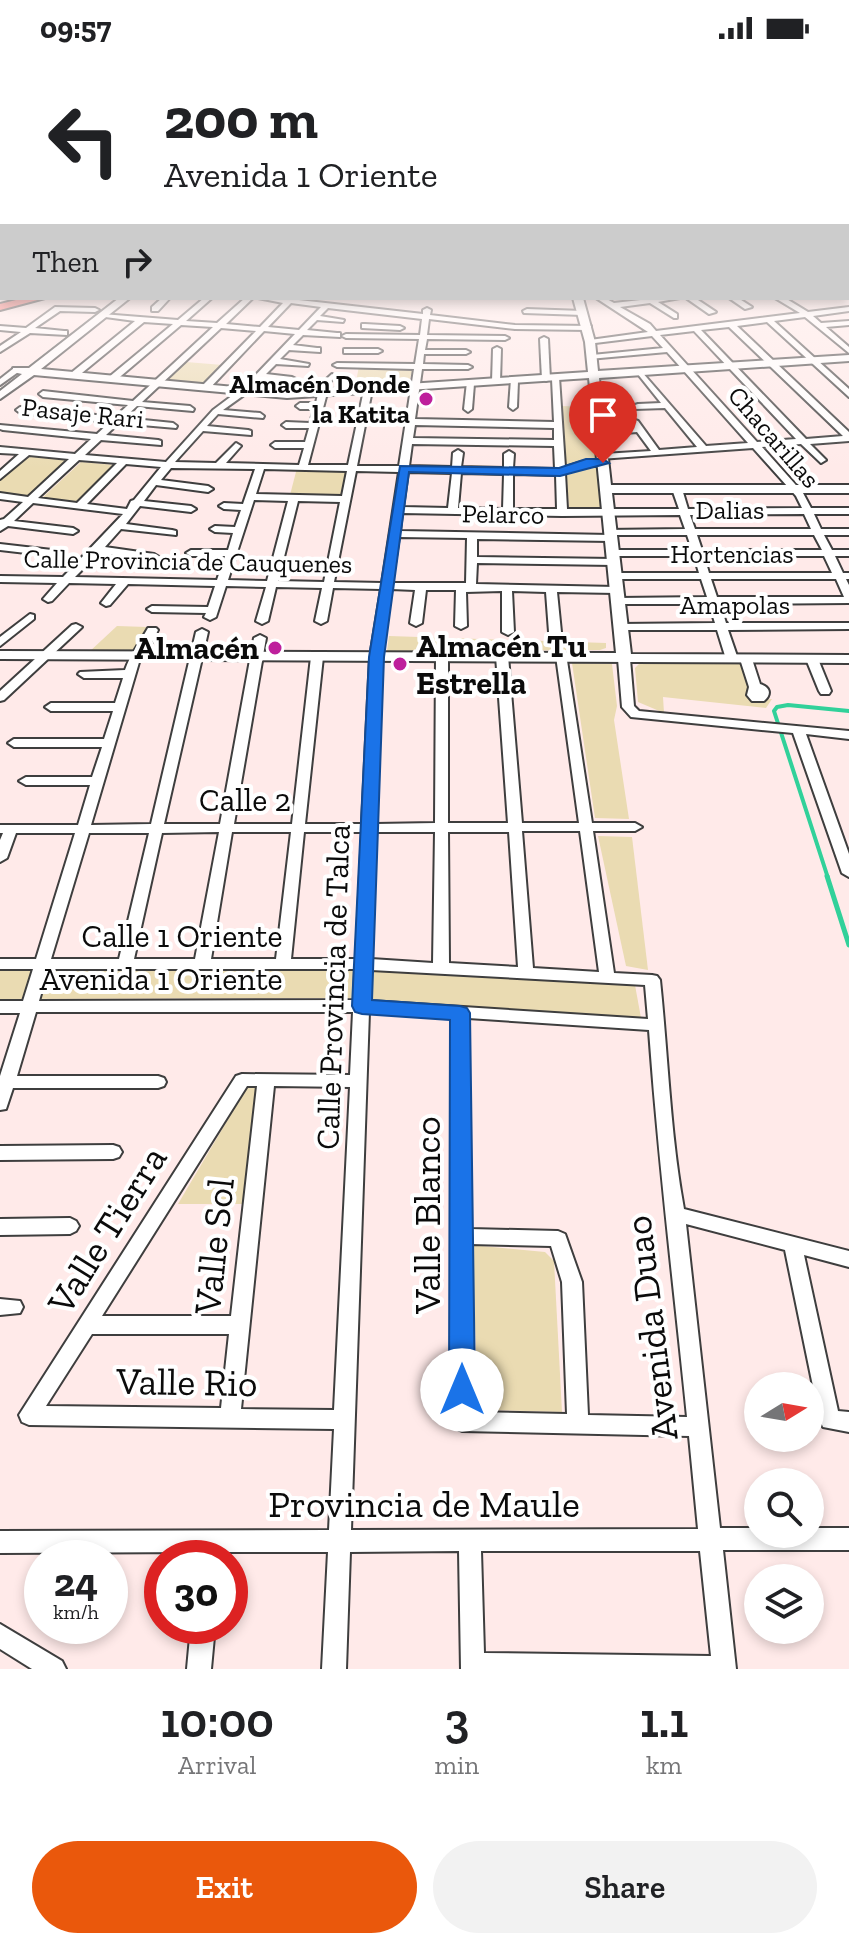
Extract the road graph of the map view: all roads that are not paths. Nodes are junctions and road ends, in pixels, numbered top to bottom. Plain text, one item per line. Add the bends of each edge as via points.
1 (45, 318) edge
2 (89, 318) edge
3 (92, 318) edge
4 (130, 318) edge
5 (184, 318) edge
6 (227, 318) edge
7 (273, 318) edge
8 (315, 318) edge
9 (318, 318) edge
10 (425, 318) edge
11 (460, 318) edge
12 (585, 318) edge
13 (634, 318) edge
14 (774, 318) edge
15 (811, 318) edge
16 (768, 319) junction
17 (141, 320) junction
18 (340, 320) dead end
19 (178, 323) junction
20 (849, 323) edge
21 (731, 324) junction
22 (820, 325) junction
23 (0, 326) edge
24 (365, 326) dead end
25 (217, 327) junction
26 (588, 328) junction
27 (696, 329) junction
28 (28, 330) junction
29 (261, 331) junction
30 (64, 333) junction
31 (424, 333) junction
32 (299, 334) junction
33 (654, 334) junction
34 (381, 336) junction
35 (505, 338) dead end
36 (849, 338) edge
37 (544, 339) dead end
38 (836, 339) junction
39 (590, 342) junction
40 (287, 347) junction
41 (497, 349) dead end
42 (0, 350) edge
43 (317, 350) dead end
44 (668, 350) junction
45 (347, 351) dead end
46 (378, 351) junction
47 (849, 351) edge
48 (421, 352) junction
49 (466, 352) dead end
50 (592, 357) junction
51 (849, 358) edge
52 (274, 361) junction
53 (813, 361) junction
54 (773, 363) junction
55 (305, 364) dead end
56 (337, 365) dead end
57 (376, 366) junction
58 (732, 366) junction
59 (419, 367) junction
60 (468, 367) dead end
61 (0, 369) edge
62 (17, 370) junction
63 (685, 370) junction
64 (32, 371) junction
65 (641, 373) junction
66 (74, 375) junction
67 (260, 376) junction
68 (332, 376) dead end
69 (594, 376) junction
70 (112, 379) junction
71 (292, 379) dead end
72 (551, 379) junction
73 (514, 381) junction
74 (496, 382) junction
75 (0, 383) edge
76 (156, 384) junction
77 (470, 384) junction
78 (416, 387) junction
79 (205, 388) junction
80 (368, 390) junction
81 (239, 392) junction
82 (319, 393) junction
83 (43, 394) dead end
84 (849, 394) edge
85 (0, 396) edge
86 (298, 400) junction
87 (135, 403) junction
88 (454, 405) dead end
89 (667, 405) junction
90 (320, 406) junction
91 (513, 407) dead end
92 (638, 407) dead end
93 (190, 409) dead end
94 (20, 410) dead end
95 (219, 412) junction
96 (260, 416) dead end
97 (116, 420) junction
98 (411, 422) junction
99 (286, 425) dead end
100 (558, 425) junction
101 (173, 426) dead end
102 (314, 426) junction
103 (3, 427) dead end
104 (203, 428) junction
105 (600, 432) junction
106 (248, 433) dead end
107 (98, 437) junction
108 (849, 438) edge
109 (408, 441) junction
110 (805, 442) junction
111 (158, 443) dead end
112 (559, 443) junction
113 (275, 445) dead end
114 (309, 445) junction
115 (236, 446) dead end
116 (752, 446) junction
117 (0, 450) edge
118 (704, 450) junction
119 (26, 453) junction
120 (458, 453) dead end
121 (657, 453) junction
122 (509, 454) dead end
123 (75, 458) junction
124 (603, 460) junction
125 (821, 460) dead end
126 (123, 462) junction
127 (170, 465) junction
128 (219, 465) junction
129 (261, 466) junction
130 (303, 466) junction
131 (352, 468) junction
132 (404, 468) junction
133 (456, 469) junction
134 (509, 471) junction
135 (560, 472) junction
136 (0, 476) edge
137 (153, 482) junction
138 (208, 489) dead end
139 (606, 489) junction
140 (677, 489) junction
141 (792, 489) junction
142 (849, 489) edge
143 (0, 496) edge
144 (294, 498) junction
145 (346, 499) junction
146 (31, 500) junction
147 (249, 502) junction
148 (80, 505) junction
149 (224, 506) dead end
150 (131, 508) junction
151 (191, 509) dead end
152 (398, 510) junction
153 (453, 510) junction
154 (508, 511) junction
155 (809, 511) junction
156 (849, 511) edge
157 (684, 512) junction
158 (562, 513) junction
159 (608, 513) junction
160 (2, 524) edge
161 (118, 526) junction
162 (215, 529) dead end
163 (239, 530) junction
164 (73, 531) dead end
165 (691, 532) junction
166 (818, 532) junction
167 (849, 532) edge
168 (172, 533) dead end
169 (394, 534) junction
170 (472, 535) junction
171 (611, 535) junction
172 (0, 547) edge
173 (95, 549) junction
174 (52, 553) dead end
175 (191, 553) dead end
176 (232, 553) junction
177 (697, 553) junction
178 (829, 553) junction
179 (849, 553) edge
180 (154, 557) dead end
181 (471, 560) junction
182 (705, 576) junction
183 (844, 576) edge
184 (615, 577) junction
185 (65, 581) junction
186 (125, 581) junction
187 (222, 581) junction
188 (272, 582) junction
189 (7, 583) edge
190 (328, 584) junction
191 (386, 585) junction
192 (421, 586) junction
193 (467, 587) junction
194 (507, 588) junction
195 (551, 589) junction
196 (849, 598) edge
197 (48, 599) dead end
198 (713, 601) junction
199 (106, 603) dead end
200 (152, 609) dead end
201 (30, 617) dead end
202 (262, 621) dead end
203 (321, 621) dead end
204 (416, 623) dead end
205 (461, 626) dead end
206 (849, 626) edge
207 (76, 627) dead end
208 (620, 627) junction
209 (721, 627) junction
210 (152, 630) dead end
211 (202, 632) dead end
212 (508, 632) dead end
213 (555, 632) dead end
214 (260, 638) dead end
215 (0, 643) edge
216 (0, 655) edge
217 (47, 656) junction
218 (442, 656) junction
219 (502, 656) junction
220 (562, 656) junction
221 (135, 657) junction
222 (196, 657) junction
223 (256, 657) junction
224 (317, 657) junction
225 (376, 657) junction
226 (624, 659) junction
227 (739, 659) junction
228 (812, 659) junction
229 (849, 659) edge
230 (84, 674) dead end
231 (130, 674) junction
232 (756, 689) dead end
233 (825, 691) dead end
234 (0, 697) edge
235 (51, 707) dead end
236 (120, 707) junction
237 (793, 730) junction
238 (849, 735) edge
239 (14, 743) dead end
240 (109, 743) junction
241 (26, 781) dead end
242 (97, 781) junction
243 (369, 827) junction
244 (441, 827) junction
245 (514, 827) junction
246 (587, 827) junction
247 (635, 827) dead end
248 (849, 827) edge
249 (156, 828) junction
250 (225, 828) junction
251 (297, 828) junction
252 (833, 828) junction
253 (5, 829) edge
254 (83, 829) junction
255 (0, 858) edge
256 (849, 873) edge
257 (0, 964) edge
258 (42, 964) junction
259 (125, 964) junction
260 (202, 964) junction
261 (283, 964) junction
262 (364, 964) junction
263 (441, 967) junction
264 (526, 971) junction
265 (607, 977) junction
266 (652, 980) joint
267 (362, 1006) junction
268 (0, 1007) edge
269 (29, 1007) junction
270 (460, 1013) junction
271 (658, 1025) junction
272 (266, 1080) junction
273 (359, 1081) junction
274 (3, 1082) edge
275 (158, 1082) dead end
276 (0, 1104) edge
277 (113, 1152) dead end
278 (0, 1153) edge
279 (676, 1214) junction
280 (70, 1226) dead end
281 (0, 1227) edge
282 (461, 1236) junction
283 (793, 1246) junction
284 (849, 1259) edge
285 (87, 1325) junction
286 (240, 1325) junction
287 (29, 1415) joint
288 (230, 1419) junction
289 (345, 1420) junction
290 (849, 1422) edge
291 (578, 1424) junction
292 (698, 1427) junction
293 (710, 1539) junction
294 (849, 1539) edge
295 (470, 1540) junction
296 (340, 1541) junction
297 (0, 1542) edge
298 (144, 1547) edge
299 (248, 1547) edge
300 (0, 1636) edge
301 (201, 1644) edge
302 (473, 1667) edge
303 (724, 1668) edge
304 (54, 1669) edge
305 (199, 1669) edge
306 (334, 1669) edge

1 - 28 street
2 - 30 street
3 - 64 street
4 - 17 street
5 - 19 street
6 - 25 street
7 - 29 street
8 - 32 street
9 - 18 street
10 - 31 street, Calle Provincia de Talca
11 - 26 street via 515,327
12 - 26 street
13 - 33 street, Chacarillas
14 - 16 street
15 - 22 street
16 - 21 street
16 - 53 street
17 - 19 street
17 - 66 street
19 - 25 street
19 - 70 street
20 - 22 street
21 - 27 street
21 - 54 street
22 - 38 street
23 - 28 street
24 - 31 street
25 - 29 street
25 - 76 street
26 - 39 street
27 - 33 street
27 - 58 street
28 - 30 street
28 - 42 street
29 - 32 street
29 - 79 street
30 - 62 street
31 - 34 street
31 - 35 street
31 - 48 street, Calle Provincia de Talca
32 - 34 street
32 - 40 street
33 - 39 street
33 - 44 street, Chacarillas
34 - 46 street
36 - 38 street
37 - 72 street
38 - 47 street
39 - 50 street
40 - 43 street
40 - 52 street
41 - 74 street
44 - 50 street
44 - 63 street, Chacarillas
45 - 46 street
46 - 57 street
48 - 49 street
48 - 59 street, Calle Provincia de Talca
50 - 69 street
51 - 53 street
52 - 55 street
52 - 67 street
53 - 54 street
53 - 84 street
54 - 58 street
54 - 108 street
56 - 57 street
57 - 59 street
58 - 63 street
58 - 110 street
59 - 60 street
59 - 78 street, Calle Provincia de Talca
61 - 62 street
62 - 64 street
62 - 75 street
63 - 65 street
63 - 116 street, Chacarillas
64 - 66 street
64 - 85 street
65 - 69 street
65 - 89 street
66 - 70 street
67 - 71 street
67 - 81 street
68 - 82 street
69 - 72 street
69 - 105 street
70 - 76 street
72 - 73 street
72 - 100 street
73 - 74 street
73 - 91 street
74 - 77 street
76 - 79 street
76 - 87 street
77 - 78 street
77 - 88 street via 468,407
78 - 80 street
78 - 98 street, Calle Provincia de Talca
79 - 81 street
80 - 82 street
80 - 131 street
81 - 86 street
81 - 95 street
82 - 86 street
82 - 90 street
83 - 87 street
86 - 90 street
87 - 93 street
87 - 97 street
89 - 92 street
89 - 118 street
90 - 102 street
94 - 97 street
95 - 96 street
95 - 104 street
97 - 101 street
97 - 107 street
98 - 100 street
98 - 109 street, Calle Provincia de Talca
99 - 102 street
100 - 112 street
102 - 114 street
103 - 107 street, Pasaje Rari
104 - 106 street
104 - 127 street
105 - 121 street via 637,426
105 - 124 street
107 - 111 street, Pasaje Rari
107 - 123 street
108 - 110 street
109 - 112 street
109 - 132 street, Calle Provincia de Talca
110 - 116 street
110 - 125 street
112 - 135 street
113 - 114 street
114 - 130 street
115 - 128 street
116 - 118 street
116 - 141 street, Chacarillas
117 - 119 street
118 - 121 street
119 - 123 street
119 - 136 street
120 - 133 street
121 - 124 street
122 - 134 street
123 - 126 street
123 - 146 street
124 - 135 street
124 - 139 street
126 - 127 street
126 - 148 street
127 - 128 street
127 - 137 street
128 - 129 street
129 - 130 street
129 - 147 street
130 - 131 street
131 - 132 street
131 - 145 street
132 - 133 street
132 - 152 street, Calle Provincia de Talca
133 - 134 street
133 - 153 street
134 - 135 street
134 - 154 street
135 - 158 street
137 - 138 street
137 - 150 street
139 - 140 street
139 - 159 street
140 - 141 street
140 - 157 street
141 - 142 street
141 - 155 street, Chacarillas
143 - 146 street
144 - 145 street
144 - 147 street
144 - 188 street
145 - 190 street
146 - 148 street
146 - 160 street
147 - 149 street
147 - 163 street
148 - 150 street
150 - 151 street
150 - 161 street
152 - 153 street
152 - 169 street, Calle Provincia de Talca
153 - 154 street
154 - 158 street
155 - 156 street
155 - 157 street
155 - 166 street, Chacarillas
157 - 159 street
157 - 165 street
158 - 159 street
159 - 171 street
160 - 164 street
161 - 168 street
161 - 173 street
162 - 163 street
163 - 176 street
165 - 166 street, Dalias
165 - 171 street, Dalias
165 - 177 street
166 - 167 street, Dalias
166 - 178 street, Chacarillas
169 - 170 street, Pelarco
169 - 191 street, Calle Provincia de Talca
170 - 171 street, Pelarco
170 - 181 street
171 - 184 street
172 - 174 street
173 - 180 street
173 - 185 street
175 - 176 street
176 - 187 street
177 - 178 street
177 - 182 street
177 - 184 street
178 - 179 street
178 - 183 street, Chacarillas
181 - 184 street
181 - 193 street
182 - 183 street, Hortencias
182 - 184 street, Hortencias
182 - 198 street
183 - 196 street, Chacarillas
184 - 195 street, Calle Provincia de Cauquenes
184 - 198 street
184 - 208 street
185 - 186 street, Calle Provincia de Cauquenes
185 - 189 street, Calle Provincia de Cauquenes
185 - 197 street
186 - 187 street, Calle Provincia de Cauquenes
186 - 199 street
187 - 188 street, Calle Provincia de Cauquenes
187 - 200 street via 212,614
188 - 190 street, Calle Provincia de Cauquenes
188 - 202 street
190 - 191 street, Calle Provincia de Cauquenes
190 - 203 street
191 - 192 street, Calle Provincia de Cauquenes
191 - 225 street, Calle Provincia de Talca
192 - 193 street, Calle Provincia de Cauquenes
192 - 204 street
193 - 194 street, Calle Provincia de Cauquenes
193 - 205 street via 461,591
194 - 195 street, Calle Provincia de Cauquenes
194 - 212 street
195 - 213 street
196 - 198 street
198 - 209 street
201 - 215 street
206 - 209 street, Amapolas
207 - 217 street
208 - 209 street, Amapolas
208 - 226 street
209 - 227 street
210 - 221 street
211 - 222 street
214 - 223 street
216 - 217 street
217 - 221 street
217 - 234 street
218 - 219 street
218 - 225 street
218 - 244 street
219 - 220 street
219 - 245 street
220 - 226 street
220 - 246 street
221 - 222 street
221 - 231 street
222 - 223 street
222 - 249 street
223 - 224 street
223 - 250 street
224 - 225 street
224 - 251 street
225 - 243 street, Calle Provincia de Talca
226 - 227 street
226 - 237 street via 626,700 635,714
227 - 228 street
227 - 232 street
228 - 229 street
228 - 233 street
230 - 231 street
231 - 236 street
235 - 236 street
236 - 240 street
237 - 238 street
237 - 252 street
239 - 240 street
240 - 242 street
241 - 242 street
242 - 254 street
243 - 244 street, Calle 2
243 - 251 street, Calle 2
243 - 262 street, Calle Provincia de Talca
244 - 245 street, Calle 2
244 - 263 street
245 - 246 street, Calle 2
245 - 264 street
246 - 247 street, Calle 2
246 - 265 street
248 - 252 street
249 - 250 street, Calle 2
249 - 254 street, Calle 2
249 - 259 street
250 - 251 street, Calle 2
250 - 260 street
251 - 261 street
252 - 256 street
253 - 254 street, Calle 2
253 - 255 street
254 - 258 street
257 - 258 street, Calle 1 Oriente
258 - 259 street, Calle 1 Oriente
258 - 269 street
259 - 260 street, Calle 1 Oriente
260 - 261 street, Calle 1 Oriente
261 - 262 street, Calle 1 Oriente
262 - 263 street, Calle 1 Oriente
262 - 267 street, Calle Provincia de Talca
263 - 264 street, Calle 1 Oriente
264 - 265 street, Calle 1 Oriente
265 - 266 street, Calle 1 Oriente
266 - 271 street, Avenida Duao
267 - 269 street, Avenida 1 Oriente
267 - 270 street, Avenida 1 Oriente
267 - 273 street, Calle Provincia de Talca
268 - 269 street, Avenida 1 Oriente
269 - 274 street
270 - 271 street, Avenida 1 Oriente
270 - 282 street, Valle Blanco
271 - 279 street, Avenida Duao via 668,1177
272 - 273 street
272 - 285 street, Valle Tierra via 242,1080
272 - 286 street, Valle Sol
273 - 289 street, Calle Provincia de Talca
274 - 275 street
274 - 276 street
277 - 278 street
279 - 283 street
279 - 292 street, Avenida Duao
280 - 281 street
282 - 291 street via 558,1239 572,1282
282 - 291 street, Valle Blanco via 462,1421
283 - 284 street
283 - 290 street via 830,1420
285 - 286 street
285 - 287 street, Valle Tierra
286 - 288 street, Valle Sol
287 - 288 street, Valle Rio
288 - 289 street, Valle Rio
289 - 296 street, Calle Provincia de Talca
291 - 292 street, Valle Blanco
292 - 293 street, Avenida Duao
293 - 294 street, Provincia de Maule
293 - 295 street, Provincia de Maule
293 - 303 street, Avenida Duao
295 - 296 street, Provincia de Maule
295 - 302 street
296 - 299 street, Provincia de Maule
296 - 306 street, Calle Provincia de Talca
297 - 298 street, Provincia de Maule
300 - 304 street
301 - 305 street
302 - 303 street

